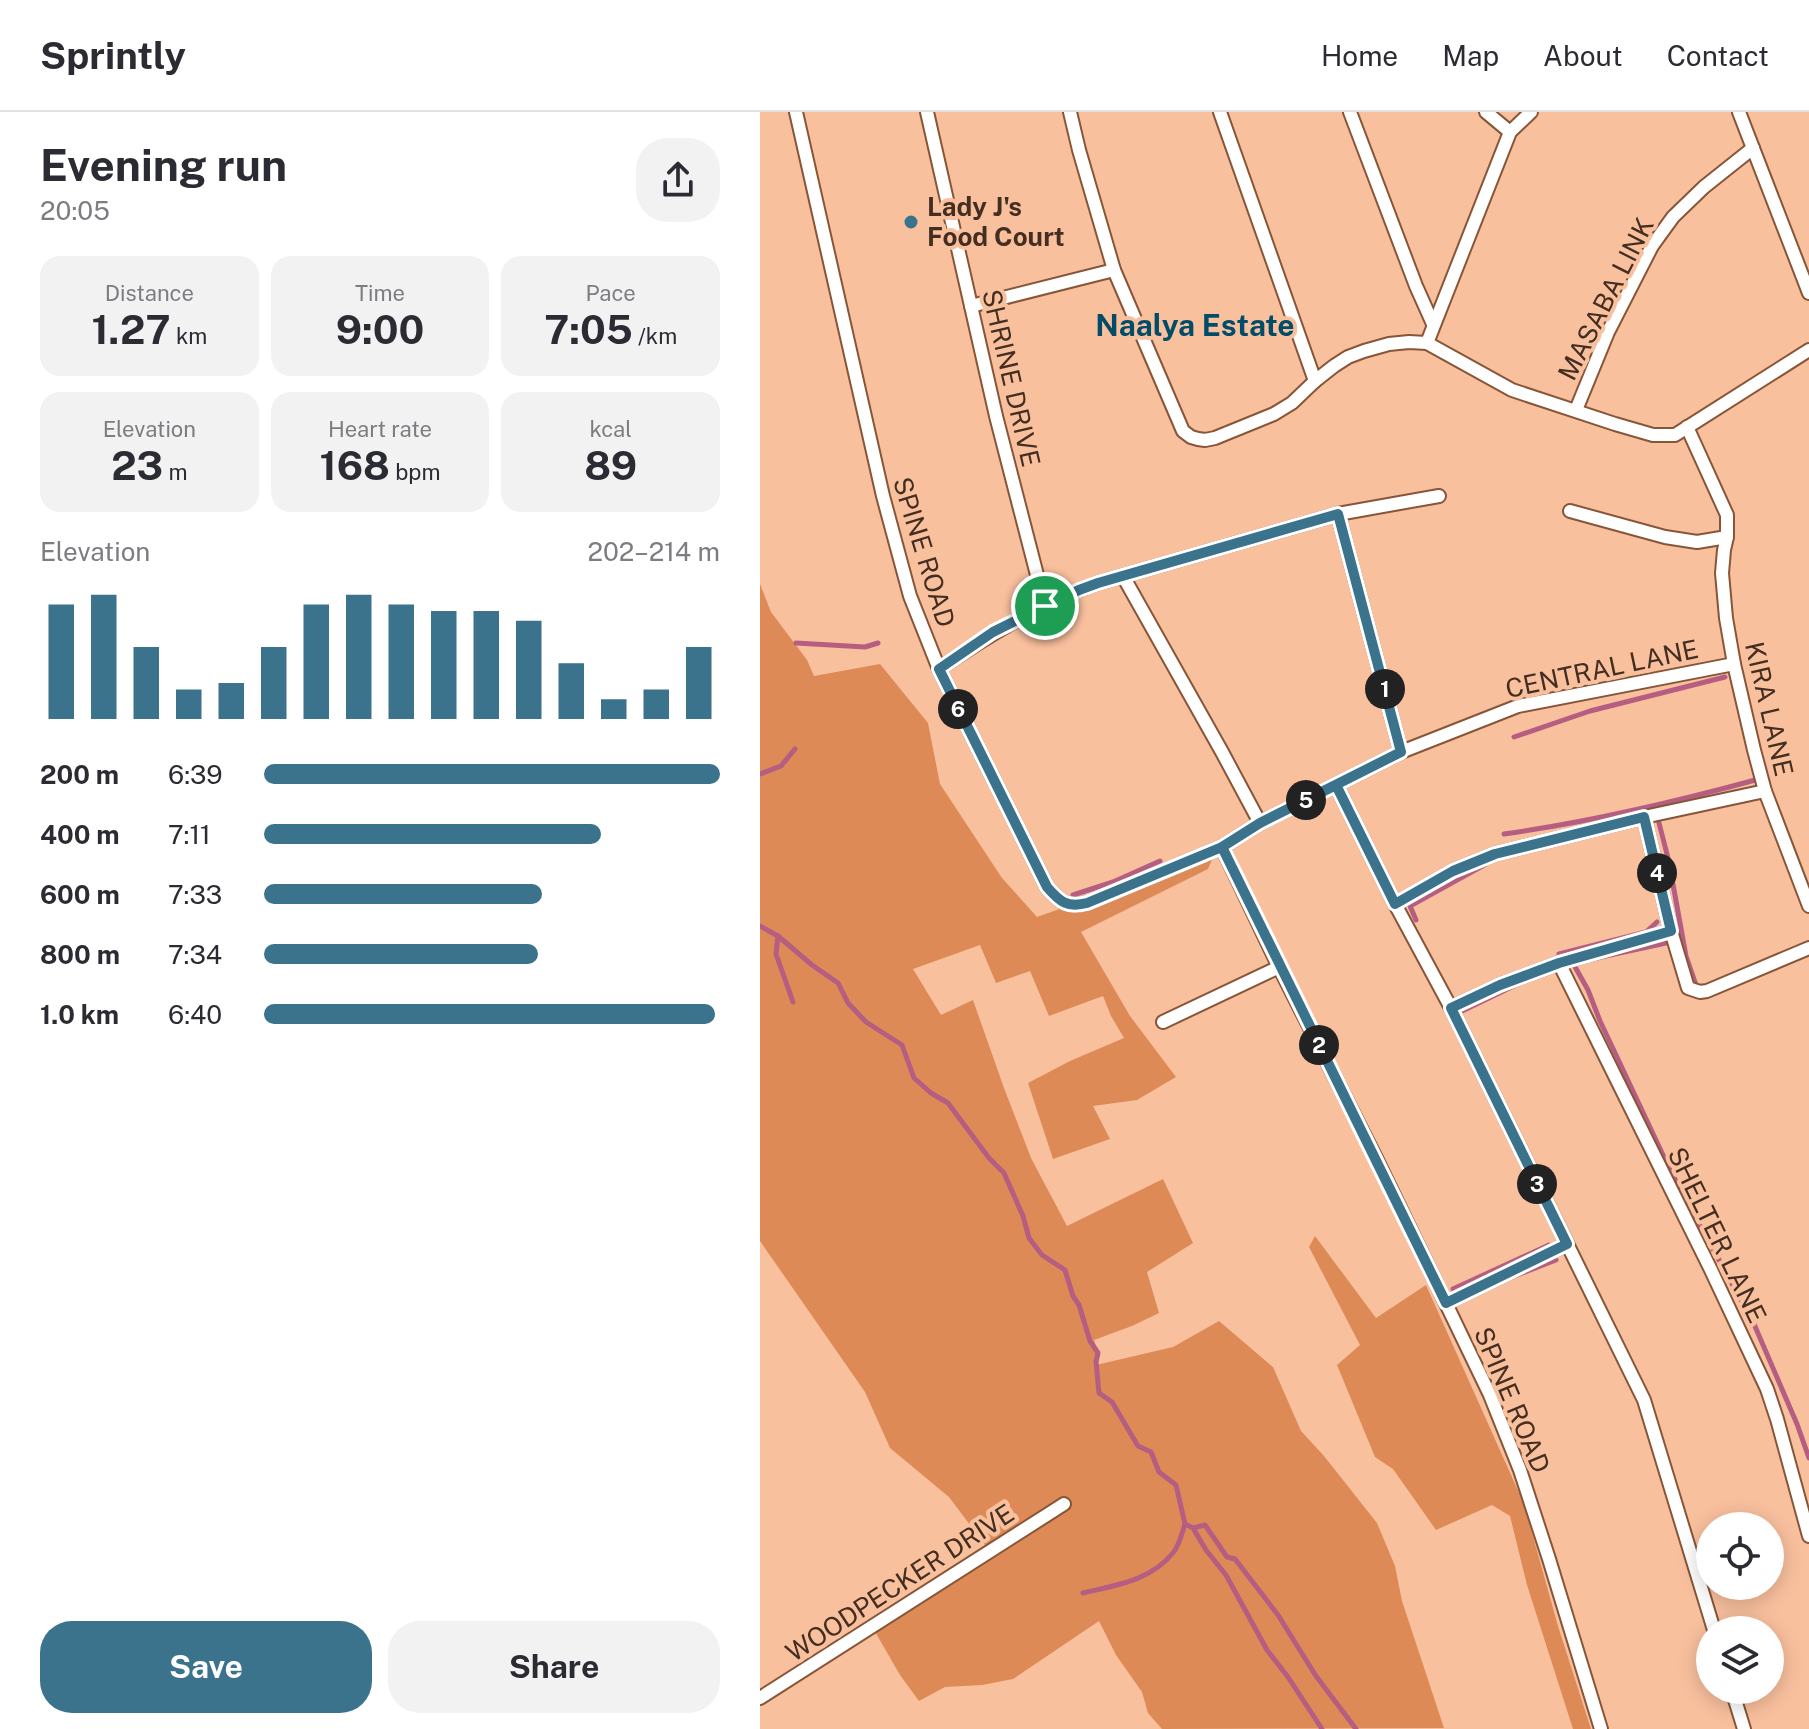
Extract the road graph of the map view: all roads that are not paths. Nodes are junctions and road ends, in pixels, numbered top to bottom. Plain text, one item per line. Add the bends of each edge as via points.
1 (796, 112) edge
2 (927, 112) edge
3 (1070, 112) edge
4 (1220, 112) edge
5 (1350, 112) edge
6 (1486, 112) edge
7 (1531, 112) edge
8 (1739, 112) edge
9 (1510, 132) junction
10 (1753, 148) junction
11 (1114, 270) junction
12 (1809, 293) edge
13 (971, 306) junction
14 (1433, 324) junction
15 (1427, 343) junction
16 (1809, 350) edge
17 (1315, 381) junction
18 (1576, 410) junction
19 (1687, 427) junction
20 (1439, 496) dead end
21 (1570, 511) dead end
22 (1338, 514) junction
23 (1727, 537) junction
24 (1123, 576) junction
25 (1045, 606) junction
26 (1734, 664) junction
27 (939, 669) junction
28 (1401, 752) junction
29 (1336, 785) junction
30 (1765, 791) junction
31 (1644, 817) junction
32 (1260, 823) junction
33 (1222, 847) junction
34 (1395, 904) junction
35 (1809, 906) edge
36 (1671, 931) junction
37 (1809, 948) edge
38 (1559, 963) junction
39 (1279, 967) junction
40 (1451, 1008) junction
41 (1163, 1022) dead end
42 (1567, 1244) junction
43 (1446, 1303) junction
44 (1064, 1504) dead end
45 (1808, 1530) edge
46 (1710, 1616) edge
47 (760, 1698) edge
48 (1736, 1704) edge
49 (1601, 1729) edge
50 (1744, 1729) edge

1 - 27 street, SPINE ROAD via 883,496 910,596
2 - 13 street, SHRINE DRIVE
3 - 11 street
4 - 17 street
5 - 14 street
6 - 9 street
7 - 9 street
8 - 10 street
9 - 14 street
10 - 12 street
10 - 18 street, MASABA LINK via 1673,217 1652,246
11 - 13 street
11 - 17 street via 1183,431 1191,437 1215,438 1274,414
13 - 25 street, SHRINE DRIVE
14 - 15 street
15 - 17 street via 1364,351
15 - 18 street via 1512,390
16 - 19 street
18 - 19 street via 1653,435 1675,435
19 - 23 street, KIRA LANE via 1727,515
20 - 22 street
21 - 23 street via 1665,537 1697,542
22 - 24 street
22 - 28 street
23 - 26 street, KIRA LANE via 1722,573
24 - 25 street
24 - 32 street
25 - 27 street via 993,632
26 - 28 street, CENTRAL LANE via 1518,706
26 - 30 street, KIRA LANE
27 - 33 street, SPINE ROAD via 1047,887 1059,901 1087,903
28 - 29 street, CENTRAL LANE
29 - 32 street, CENTRAL LANE
29 - 34 street
30 - 31 street
30 - 35 street, KIRA LANE
31 - 34 street via 1495,854
31 - 36 street
32 - 33 street, CENTRAL LANE
33 - 39 street, SPINE ROAD
34 - 40 street
36 - 37 street via 1688,988 1700,992
36 - 38 street
38 - 40 street
38 - 45 street, SHELTER LANE via 1767,1389
39 - 41 street
39 - 43 street, SPINE ROAD
40 - 42 street
42 - 43 street
42 - 46 street via 1644,1400
43 - 49 street, SPINE ROAD via 1520,1470
44 - 47 street, WOODPECKER DRIVE
48 - 50 street

